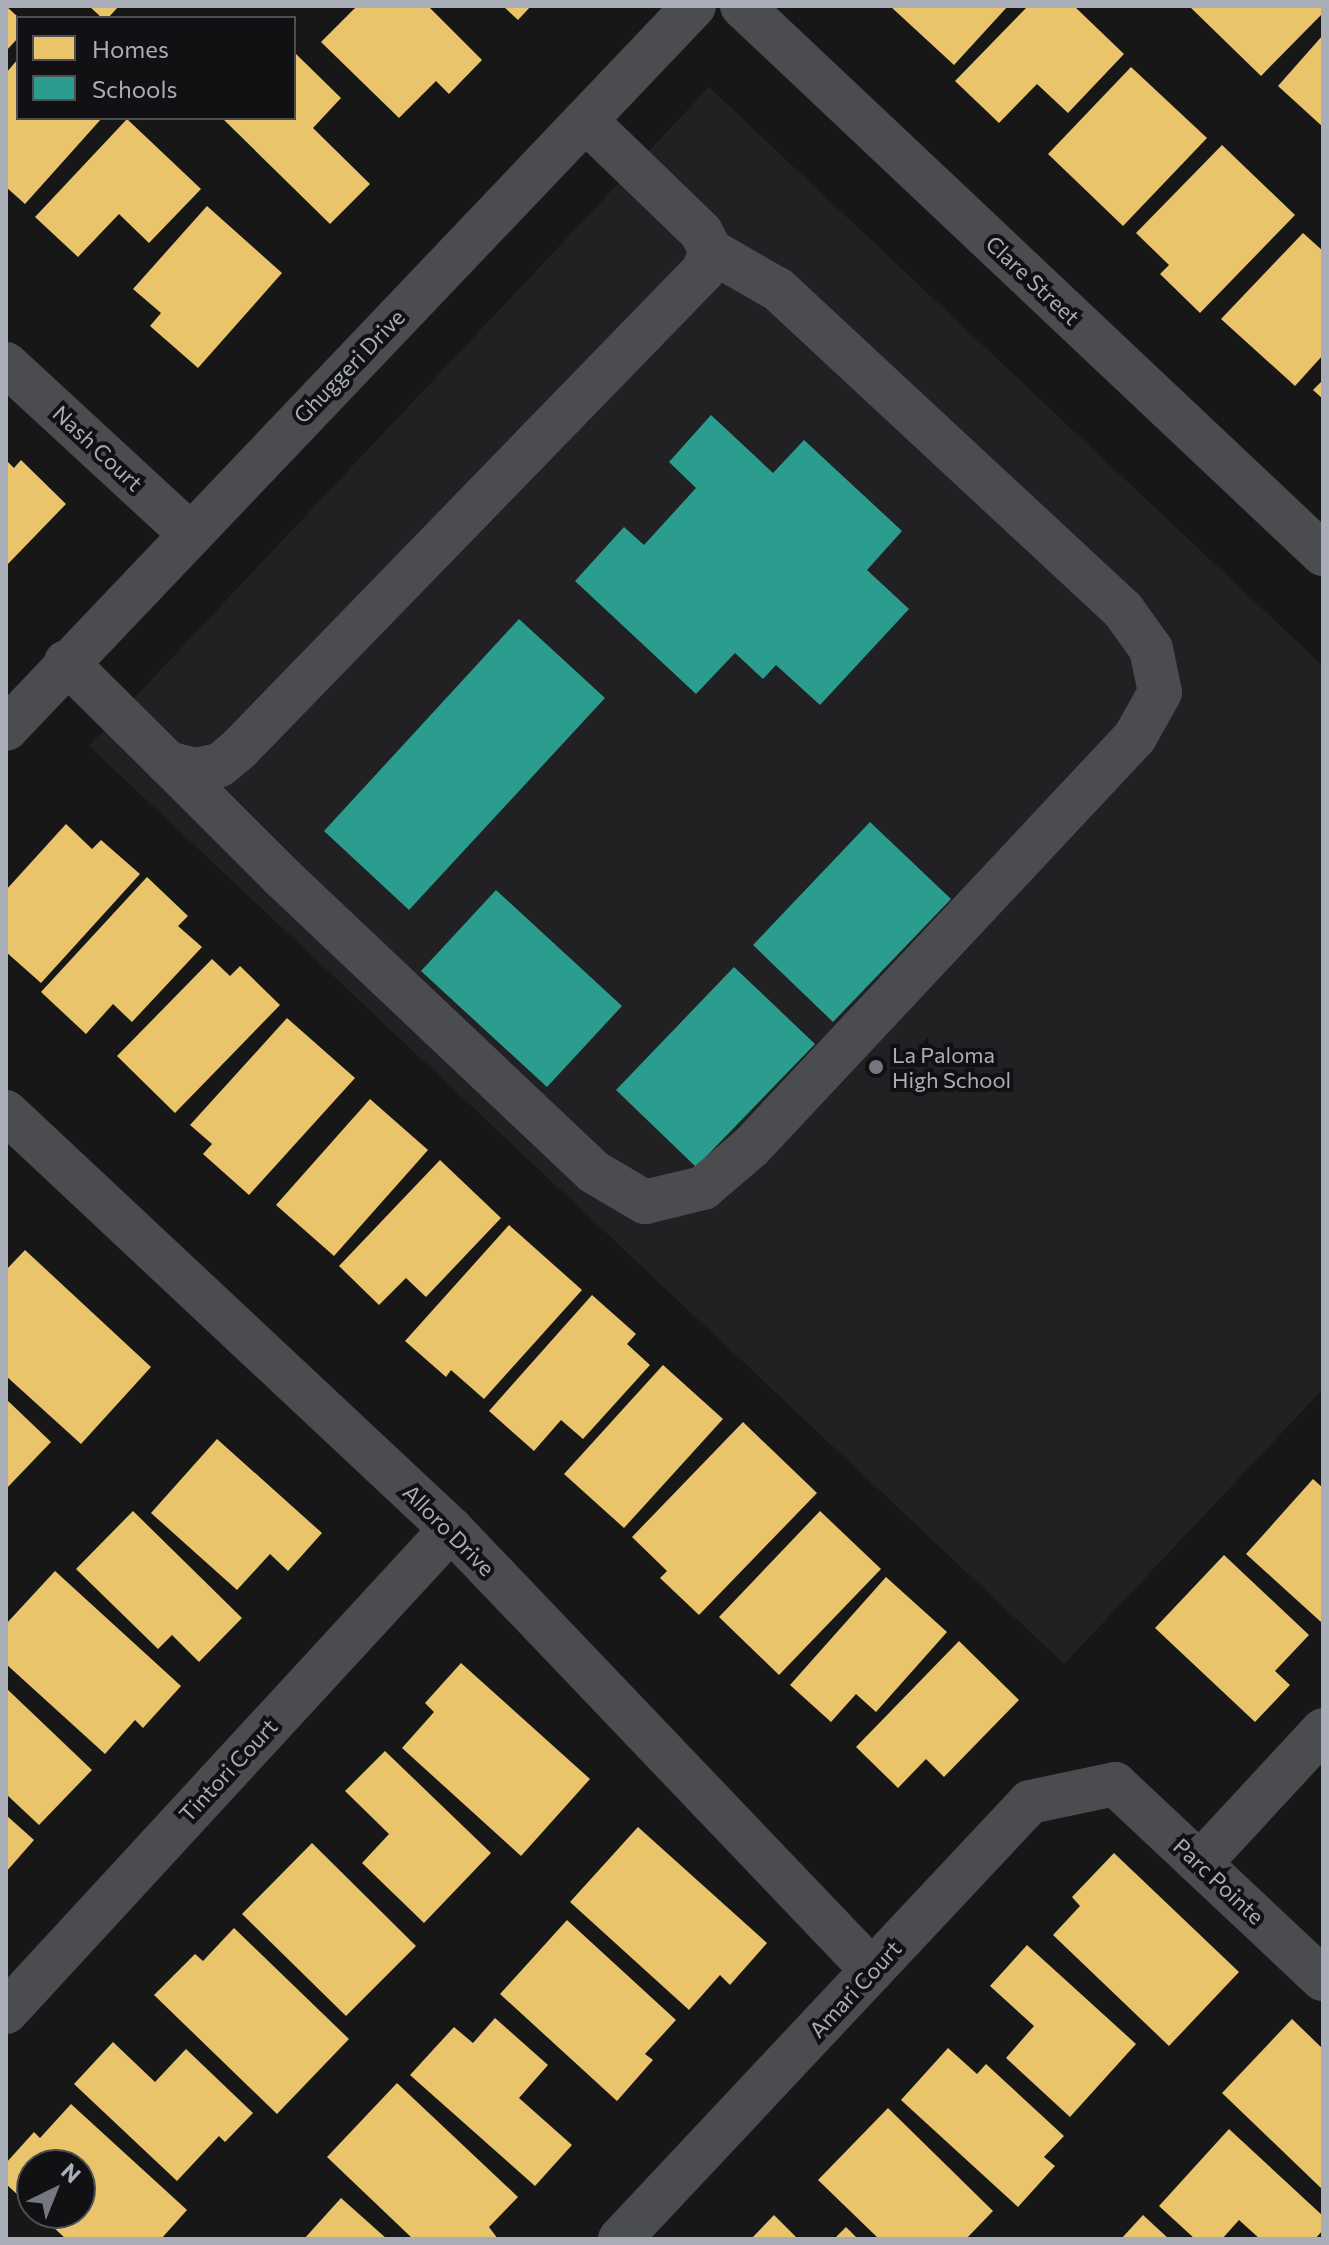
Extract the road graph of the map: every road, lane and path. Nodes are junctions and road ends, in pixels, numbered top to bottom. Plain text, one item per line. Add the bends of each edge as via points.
1 (694, 6) edge
2 (742, 6) edge
3 (585, 120) junction
4 (711, 251) junction
5 (6, 364) edge
6 (189, 533) junction
7 (1323, 554) edge
8 (66, 662) junction
9 (6, 729) edge
10 (168, 763) junction
11 (8, 1117) edge
12 (451, 1529) junction
13 (1323, 1730) edge
14 (1115, 1784) joint
15 (1200, 1863) junction
16 (872, 1970) junction
17 (1323, 1979) edge
18 (6, 2012) edge
19 (620, 2239) edge

1 - 3 street, Ghuggeri Drive
2 - 7 street, Clare Street
3 - 4 street via 669,198
3 - 6 street, Ghuggeri Drive
4 - 10 street via 703,271 240,748 220,765 194,770
4 - 10 street via 777,289 1123,610 1151,649 1160,692 1135,737 751,1147 703,1188 645,1202 594,1172
5 - 6 street, Nash Court
6 - 8 street, Ghuggeri Drive
8 - 9 street, Ghuggeri Drive
8 - 10 street
11 - 12 street, Alloro Drive
12 - 16 street, Alloro Drive
12 - 18 street, Tintori Court
13 - 15 street
14 - 15 street, Parc Pointe
14 - 16 street, Amari Court via 1030,1802
15 - 17 street, Parc Pointe
16 - 19 street, Amari Court

